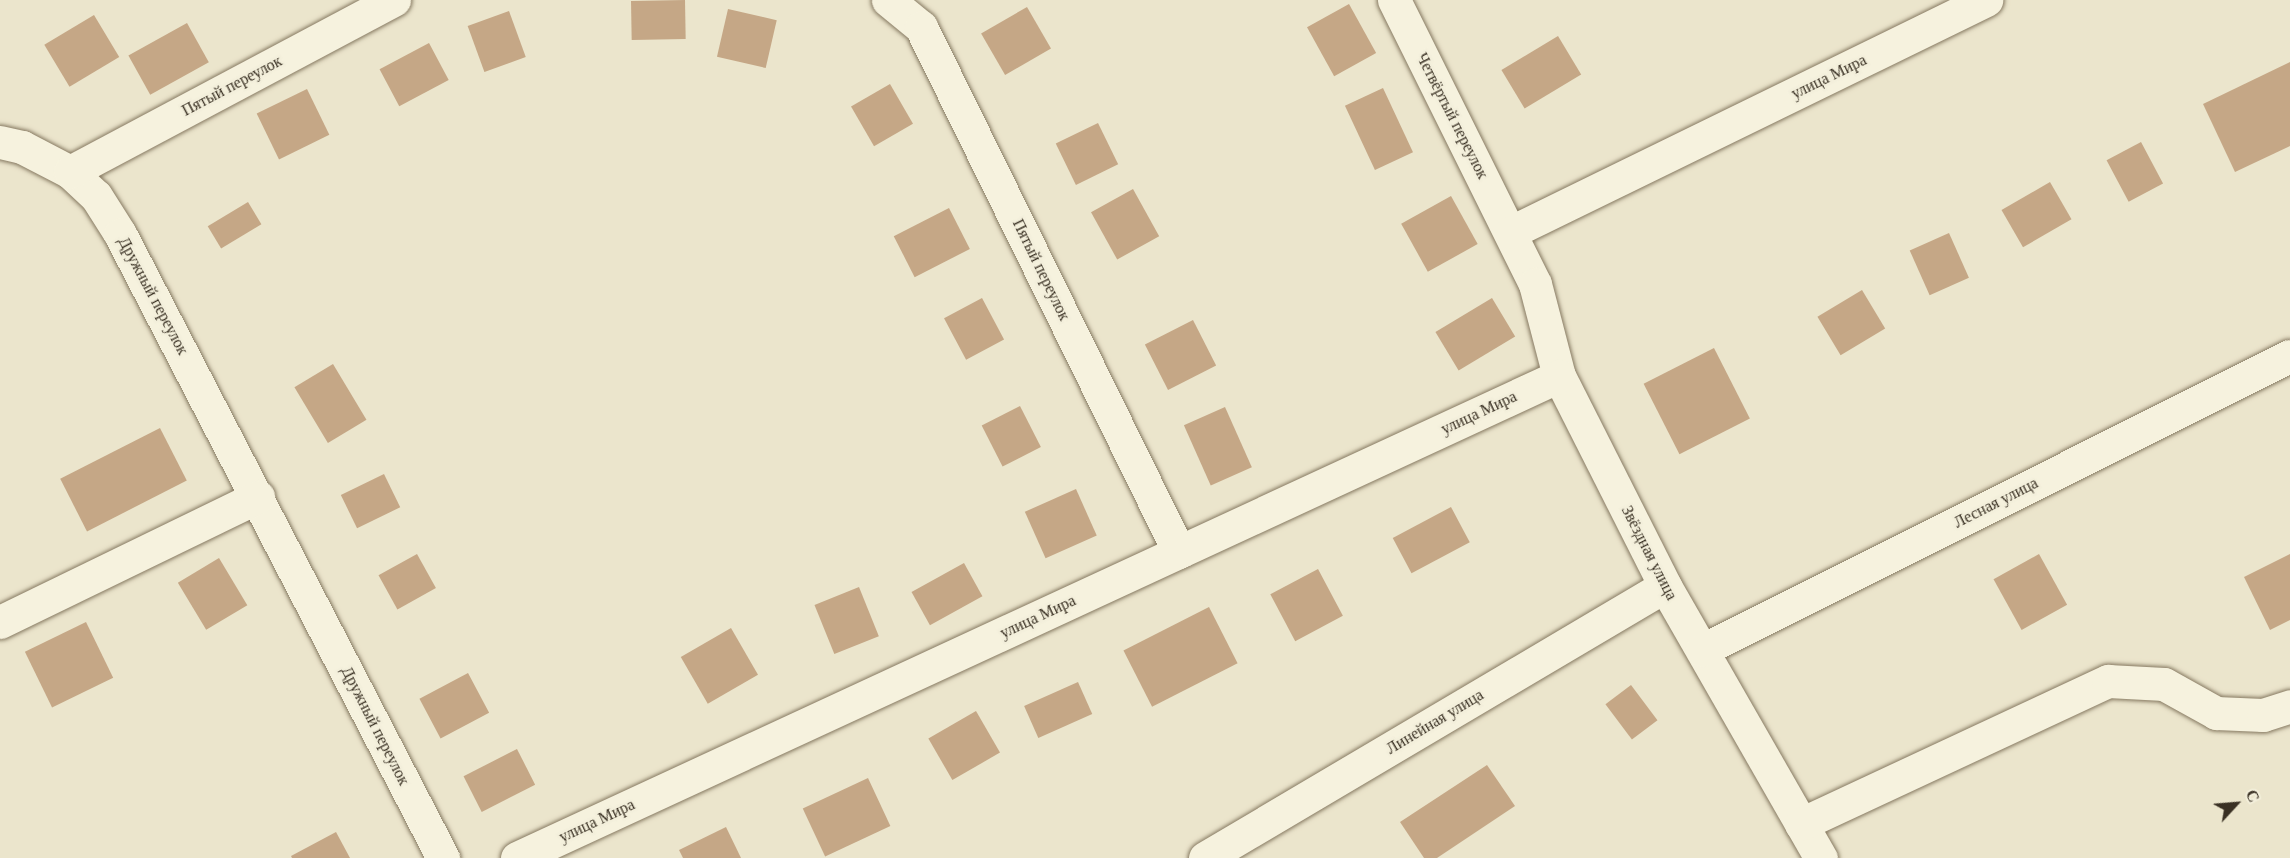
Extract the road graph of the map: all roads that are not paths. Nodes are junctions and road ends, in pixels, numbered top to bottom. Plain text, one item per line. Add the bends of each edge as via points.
1 (394, 0) edge
2 (888, 0) edge
3 (1394, 0) edge
4 (1986, 0) edge
5 (0, 142) edge
6 (70, 171) junction
7 (1511, 232) junction
8 (2290, 356) edge
9 (1559, 376) junction
10 (258, 497) junction
11 (1179, 552) junction
12 (1665, 586) junction
13 (0, 622) edge
14 (1702, 650) junction
15 (2290, 706) edge
16 (1801, 824) junction
17 (443, 858) edge
18 (517, 858) edge
19 (1205, 858) edge
20 (1821, 858) edge

1 - 6 street, Пятый переулок
2 - 11 street, Пятый переулок via 921,27
3 - 7 street, Четвёртый переулок
4 - 7 street, улица Мира
5 - 6 street, Дружный переулок via 22,147
6 - 10 street, Дружный переулок via 96,196 120,234
7 - 9 street, Звёздная улица via 1535,284
8 - 14 street, Лесная улица
9 - 11 street, улица Мира
9 - 12 street, Звёздная улица
10 - 13 street
10 - 17 street, Дружный переулок
11 - 18 street, улица Мира
12 - 14 street, Звёздная улица
12 - 19 street, Линейная улица
14 - 16 street, Звёздная улица
15 - 16 street via 2263,715 2216,713 2164,684 2108,681
16 - 20 street, Звёздная улица

